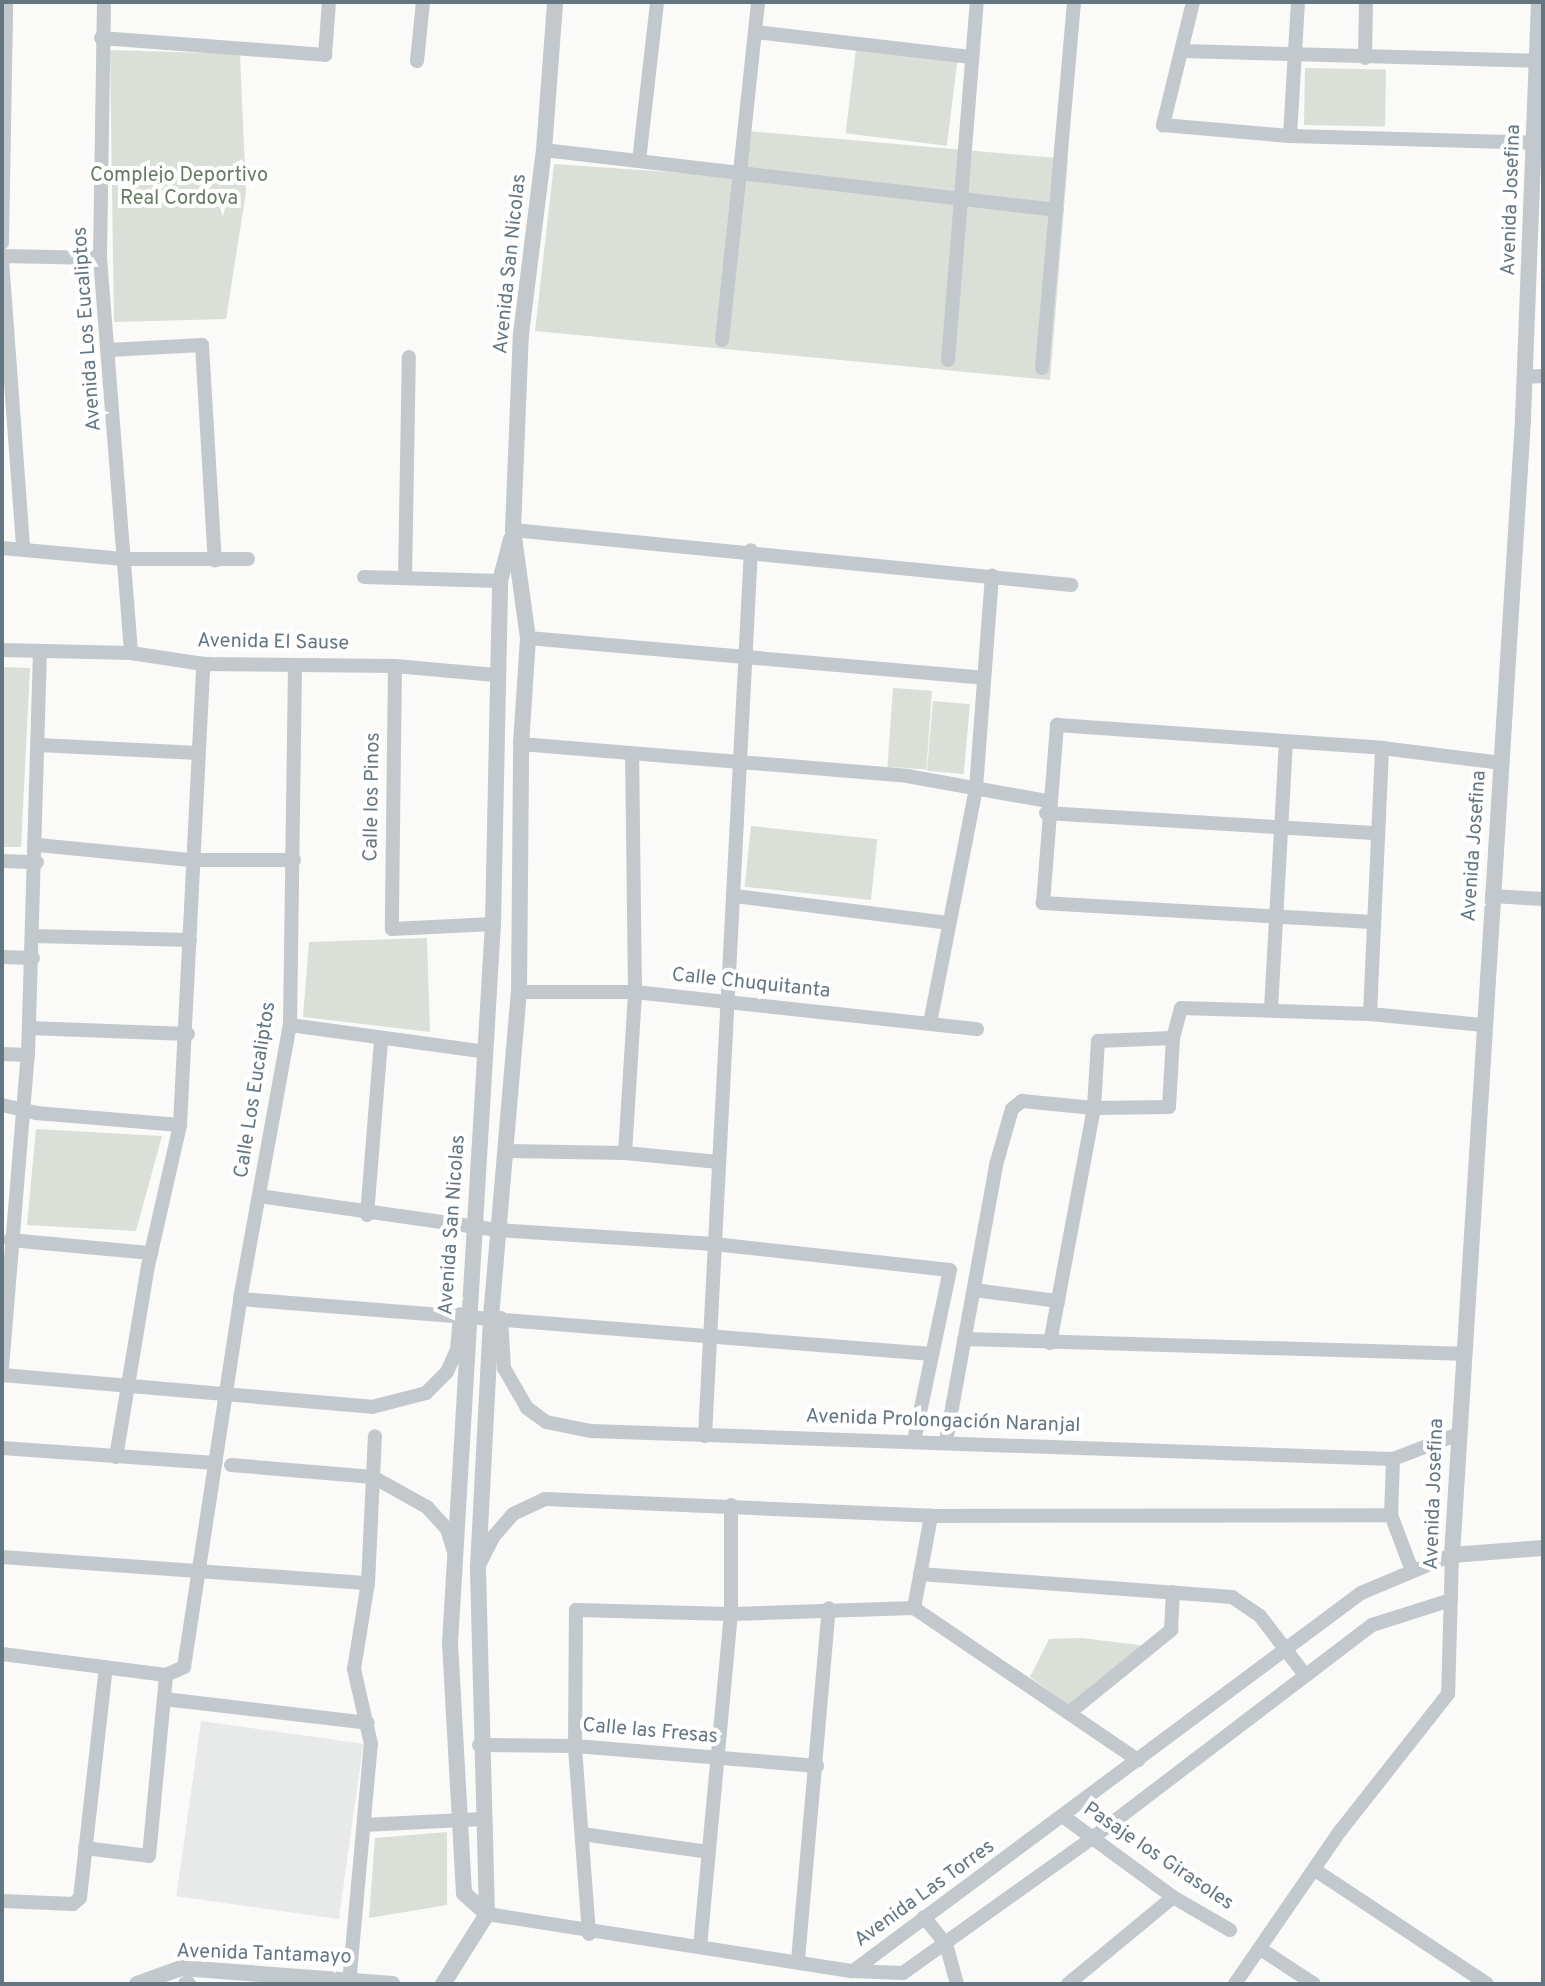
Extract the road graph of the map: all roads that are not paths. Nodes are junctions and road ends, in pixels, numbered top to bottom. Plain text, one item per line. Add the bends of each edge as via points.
1 (6, 2) edge
2 (104, 2) edge
3 (329, 2) edge
4 (423, 2) edge
5 (555, 2) edge
6 (657, 2) edge
7 (758, 2) edge
8 (977, 2) edge
9 (1074, 2) edge
10 (1193, 2) edge
11 (1298, 2) edge
12 (1366, 2) edge
13 (1539, 2) edge
14 (755, 32) junction
15 (101, 38) junction
16 (1183, 51) junction
17 (971, 57) junction
18 (1293, 57) junction
19 (1365, 58) junction
20 (417, 61) dead end
21 (1536, 61) junction
22 (1290, 136) junction
23 (1535, 143) junction
24 (544, 150) junction
25 (639, 161) junction
26 (740, 173) junction
27 (960, 198) junction
28 (1056, 210) junction
29 (2, 243) edge
30 (2, 258) edge
31 (100, 258) junction
32 (722, 340) dead end
33 (109, 350) junction
34 (409, 357) dead end
35 (948, 360) dead end
36 (5, 361) edge
37 (1042, 368) dead end
38 (1543, 376) edge
39 (1524, 377) junction
40 (513, 530) junction
41 (2, 548) edge
42 (23, 549) junction
43 (751, 550) junction
44 (124, 559) junction
45 (248, 559) dead end
46 (215, 561) junction
47 (992, 576) junction
48 (364, 577) dead end
49 (405, 578) junction
50 (500, 581) junction
51 (1071, 585) dead end
52 (528, 638) junction
53 (2, 650) edge
54 (40, 651) junction
55 (131, 653) junction
56 (747, 658) junction
57 (203, 664) junction
58 (295, 665) junction
59 (395, 666) junction
60 (496, 675) junction
61 (983, 678) junction
62 (1286, 741) junction
63 (521, 744) junction
64 (39, 745) junction
65 (1382, 748) junction
66 (198, 753) junction
67 (632, 756) junction
68 (741, 763) junction
69 (1501, 763) junction
70 (976, 788) junction
71 (1047, 807) junction
72 (1281, 828) junction
73 (1377, 833) junction
74 (38, 845) junction
75 (190, 860) junction
76 (294, 860) junction
77 (2, 861) edge
78 (37, 862) junction
79 (735, 896) junction
80 (1492, 896) junction
81 (1543, 899) edge
82 (1274, 918) junction
83 (1372, 922) junction
84 (949, 923) junction
85 (493, 924) junction
86 (34, 936) junction
87 (190, 940) junction
88 (2, 957) edge
89 (33, 958) junction
90 (519, 992) junction
91 (635, 992) junction
92 (729, 1000) junction
93 (1271, 1009) junction
94 (1370, 1014) junction
95 (930, 1023) junction
96 (290, 1025) junction
97 (1483, 1025) junction
98 (29, 1028) junction
99 (977, 1029) dead end
100 (188, 1034) junction
101 (1173, 1038) junction
102 (381, 1041) junction
103 (486, 1052) junction
104 (2, 1054) edge
105 (28, 1055) junction
106 (2, 1105) edge
107 (1094, 1108) junction
108 (24, 1109) junction
109 (180, 1125) junction
110 (506, 1151) junction
111 (625, 1153) junction
112 (719, 1162) junction
113 (259, 1196) junction
114 (367, 1215) junction
115 (472, 1227) junction
116 (498, 1230) junction
117 (10, 1240) junction
118 (714, 1244) junction
119 (151, 1253) junction
120 (974, 1290) junction
121 (240, 1299) junction
122 (1058, 1301) junction
123 (463, 1314) junction
124 (496, 1317) junction
125 (710, 1338) junction
126 (964, 1339) junction
127 (1050, 1343) junction
128 (932, 1354) junction
129 (1462, 1354) junction
130 (2, 1368) edge
131 (2, 1375) edge
132 (127, 1386) junction
133 (226, 1394) junction
134 (1456, 1435) junction
135 (375, 1436) dead end
136 (705, 1436) junction
137 (914, 1441) junction
138 (946, 1441) junction
139 (2, 1448) edge
140 (116, 1457) junction
141 (1393, 1459) junction
142 (215, 1463) junction
143 (231, 1465) dead end
144 (373, 1477) junction
145 (731, 1505) junction
146 (1391, 1515) junction
147 (931, 1516) junction
148 (1543, 1548) edge
149 (1452, 1555) junction
150 (2, 1557) edge
151 (454, 1557) junction
152 (478, 1567) junction
153 (1411, 1568) junction
154 (201, 1572) junction
155 (920, 1574) junction
156 (368, 1583) junction
157 (1173, 1592) junction
158 (1451, 1600) junction
159 (829, 1608) junction
160 (914, 1608) junction
161 (731, 1614) junction
162 (1286, 1650) junction
163 (2, 1654) edge
164 (106, 1667) junction
165 (166, 1675) junction
166 (1305, 1675) junction
167 (164, 1699) junction
168 (1069, 1713) junction
169 (368, 1723) junction
170 (479, 1745) junction
171 (575, 1746) junction
172 (716, 1758) junction
173 (1138, 1760) junction
174 (817, 1766) junction
175 (1064, 1817) junction
176 (482, 1819) junction
177 (456, 1820) junction
178 (364, 1825) junction
179 (582, 1834) junction
180 (1091, 1839) junction
181 (85, 1848) junction
182 (708, 1852) junction
183 (1315, 1870) junction
184 (1173, 1897) junction
185 (2, 1901) edge
186 (487, 1914) junction
187 (924, 1917) junction
188 (1230, 1930) dead end
189 (589, 1934) junction
190 (946, 1944) junction
191 (700, 1947) junction
192 (1262, 1950) junction
193 (798, 1960) junction
194 (853, 1971) junction
195 (349, 1982) edge
196 (137, 1984) edge
197 (392, 1984) edge
198 (443, 1984) edge
199 (957, 1984) edge
200 (1068, 1984) edge
201 (1235, 1984) edge
202 (1314, 1984) edge
203 (1487, 1984) edge

1 - 29 street
2 - 15 street, Avenida Los Eucaliptos
3 - 15 street via 325,55
4 - 20 street
5 - 24 street, Avenida San Nicolas
6 - 25 street
7 - 14 street
8 - 17 street
9 - 28 street
10 - 16 street
11 - 18 street
12 - 19 street
13 - 21 street, Avenida Josefina
14 - 17 street
14 - 26 street
15 - 31 street, Avenida Los Eucaliptos
16 - 18 street
16 - 22 street via 1163,125
17 - 27 street
18 - 19 street
18 - 22 street
19 - 21 street
21 - 23 street, Avenida Josefina
22 - 23 street
23 - 39 street, Avenida Josefina
24 - 25 street
24 - 40 street, Avenida San Nicolas via 521,334
25 - 26 street
26 - 27 street
26 - 32 street
27 - 28 street
27 - 35 street
28 - 37 street
30 - 31 street
30 - 36 street
31 - 33 street, Avenida Los Eucaliptos
33 - 44 street, Avenida Los Eucaliptos
33 - 46 street via 202,345
34 - 49 street
36 - 42 street
38 - 39 street
39 - 69 street, Avenida Josefina
40 - 43 street
40 - 50 street, Avenida San Nicolas
40 - 52 street, Avenida San Nicolas
41 - 42 street
42 - 44 street
43 - 47 street
43 - 56 street
44 - 46 street
44 - 55 street, Avenida Los Eucaliptos
45 - 46 street
47 - 51 street
47 - 61 street
48 - 49 street
49 - 50 street
50 - 60 street, Avenida San Nicolas
52 - 56 street
52 - 63 street, Avenida San Nicolas
53 - 54 street, Avenida El Sause
54 - 55 street, Avenida El Sause
54 - 64 street
55 - 57 street, Avenida El Sause
56 - 61 street
56 - 68 street
57 - 58 street, Avenida El Sause
57 - 66 street
58 - 59 street, Avenida El Sause
58 - 76 street, Calle Los Eucaliptos
59 - 60 street, Avenida El Sause
59 - 85 street, Calle los Pinos via 392,929
60 - 85 street, Avenida San Nicolas
61 - 70 street
62 - 65 street
62 - 71 street via 1057,725
62 - 72 street
63 - 67 street
63 - 90 street, Avenida San Nicolas
64 - 66 street
64 - 74 street
65 - 69 street
65 - 73 street
66 - 75 street
67 - 68 street
67 - 91 street
68 - 70 street via 907,776
68 - 79 street
69 - 80 street, Avenida Josefina
70 - 71 street
70 - 84 street
71 - 72 street
71 - 82 street via 1043,903
72 - 73 street
72 - 82 street
73 - 83 street
74 - 75 street
74 - 78 street
75 - 76 street
75 - 87 street
76 - 96 street, Calle Los Eucaliptos
77 - 78 street
78 - 86 street
79 - 84 street
79 - 92 street
80 - 81 street
80 - 97 street, Avenida Josefina
82 - 83 street
82 - 93 street
83 - 94 street
84 - 95 street
85 - 103 street, Avenida San Nicolas
86 - 87 street
86 - 89 street
87 - 100 street
88 - 89 street
89 - 98 street
90 - 91 street, Calle Chuquitanta
90 - 110 street, Avenida San Nicolas
91 - 92 street, Calle Chuquitanta
91 - 111 street
92 - 95 street, Calle Chuquitanta
92 - 112 street
93 - 94 street
93 - 101 street via 1184,1006 1178,1011
94 - 97 street
95 - 99 street, Calle Chuquitanta
96 - 102 street
96 - 113 street, Calle Los Eucaliptos
97 - 129 street, Avenida Josefina
98 - 100 street
98 - 105 street
100 - 109 street
101 - 107 street via 1098,1041
101 - 107 street via 1169,1107
102 - 103 street
102 - 114 street
103 - 115 street, Avenida San Nicolas
104 - 105 street
105 - 108 street
106 - 108 street
107 - 120 street via 1022,1101 1012,1109
107 - 122 street
108 - 109 street
108 - 117 street
109 - 119 street
110 - 111 street
110 - 116 street, Avenida San Nicolas
111 - 112 street
112 - 118 street
113 - 114 street
113 - 121 street, Calle Los Eucaliptos
114 - 115 street
115 - 116 street
115 - 123 street, Avenida San Nicolas
116 - 118 street
116 - 124 street, Avenida San Nicolas
117 - 119 street
117 - 130 street
118 - 125 street
118 - 128 street via 950,1270
119 - 132 street
120 - 122 street
120 - 126 street
121 - 123 street
121 - 133 street, Calle Los Eucaliptos
122 - 127 street
123 - 124 street
123 - 133 street via 447,1372 426,1393 403,1403 338,1407
123 - 151 street, Avenida San Nicolas
124 - 125 street
124 - 136 street, Avenida Prolongación Naranjal via 513,1390 546,1422 591,1431
124 - 152 street, Avenida San Nicolas
125 - 128 street
125 - 136 street
126 - 127 street
126 - 138 street
127 - 129 street
128 - 137 street
129 - 134 street, Avenida Josefina
131 - 132 street
132 - 133 street
132 - 140 street
133 - 142 street, Calle Los Eucaliptos
134 - 141 street, Avenida Prolongación Naranjal
134 - 149 street, Avenida Josefina
135 - 144 street
136 - 137 street, Avenida Prolongación Naranjal
137 - 138 street, Avenida Prolongación Naranjal
138 - 141 street, Avenida Prolongación Naranjal
139 - 140 street
140 - 142 street
141 - 146 street
142 - 154 street, Calle Los Eucaliptos
143 - 144 street
144 - 151 street via 427,1507 447,1529
144 - 156 street
145 - 147 street
145 - 152 street via 545,1499 513,1514
145 - 161 street
146 - 147 street
146 - 153 street
147 - 155 street
148 - 149 street
149 - 153 street, Avenida Las Torres
149 - 158 street, Avenida Josefina
150 - 154 street
151 - 177 street, Avenida San Nicolas via 450,1643
152 - 170 street, Avenida San Nicolas
153 - 162 street, Avenida Las Torres via 1361,1593
154 - 156 street
154 - 165 street, Calle Los Eucaliptos via 184,1667
155 - 157 street
155 - 160 street
156 - 169 street via 354,1669 357,1698
157 - 162 street via 1249,1603
157 - 168 street via 1171,1630
158 - 166 street, Avenida Las Torres via 1372,1625
158 - 183 street, Avenida Josefina via 1448,1694
159 - 160 street
159 - 161 street
159 - 174 street
160 - 168 street
161 - 171 street via 576,1610
161 - 172 street
162 - 166 street
162 - 173 street, Avenida Las Torres
163 - 164 street
164 - 165 street
164 - 181 street
165 - 167 street
166 - 180 street, Avenida Las Torres
167 - 169 street
167 - 181 street via 149,1856
168 - 173 street
169 - 178 street
170 - 171 street, Calle las Fresas
170 - 176 street, Avenida San Nicolas
171 - 172 street, Calle las Fresas
171 - 179 street
172 - 174 street, Calle las Fresas
172 - 182 street
173 - 175 street, Avenida Las Torres
174 - 193 street
175 - 180 street, Pasaje los Girasoles
175 - 187 street, Avenida Las Torres
176 - 177 street
176 - 186 street, Avenida San Nicolas
177 - 178 street
177 - 186 street, Avenida San Nicolas via 464,1893
178 - 195 street
179 - 182 street
179 - 189 street
180 - 184 street, Pasaje los Girasoles
180 - 190 street, Avenida Las Torres
181 - 185 street via 77,1902
182 - 191 street
183 - 192 street
183 - 203 street
184 - 188 street, Pasaje los Girasoles
184 - 200 street
186 - 189 street
186 - 198 street
187 - 190 street
187 - 194 street, Avenida Las Torres
189 - 191 street
190 - 194 street, Avenida Las Torres via 903,1973
190 - 199 street
191 - 193 street
192 - 201 street
192 - 202 street
193 - 194 street
195 - 196 street, Avenida Tantamayo via 181,1968
195 - 197 street, Avenida Tantamayo

